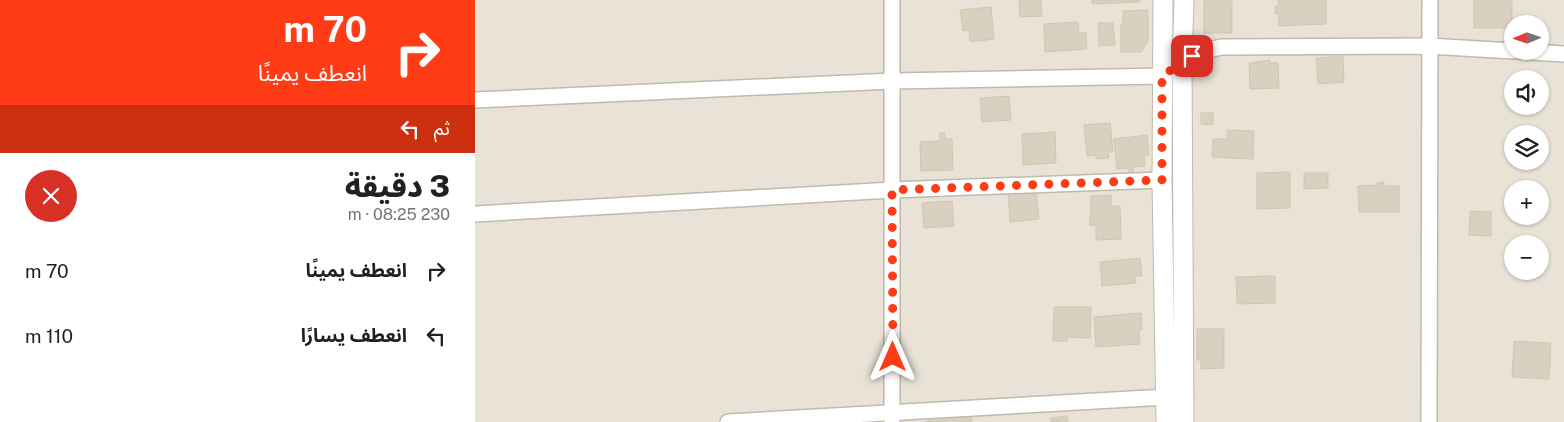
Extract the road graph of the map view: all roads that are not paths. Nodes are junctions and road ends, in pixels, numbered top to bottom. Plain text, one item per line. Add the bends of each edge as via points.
1 (892, 0) edge
2 (1163, 0) edge
3 (1184, 0) edge
4 (1430, 0) edge
5 (1429, 46) junction
6 (1504, 50) edge
7 (1549, 53) edge
8 (1564, 54) edge
9 (1183, 61) junction
10 (1162, 76) junction
11 (892, 81) junction
12 (475, 100) edge
13 (1162, 180) junction
14 (892, 190) junction
15 (475, 214) edge
16 (1166, 397) junction
17 (893, 417) edge
18 (728, 422) edge
19 (1166, 422) edge
20 (1184, 422) edge
21 (1429, 422) edge

1 - 11 street
2 - 10 street
3 - 9 street
4 - 5 street
5 - 6 street
5 - 9 street via 1222,47
5 - 21 street
7 - 8 street
9 - 10 street
9 - 20 street
10 - 11 street
10 - 13 street
11 - 12 street
11 - 14 street
13 - 14 street
13 - 16 street
14 - 15 street
14 - 17 street
16 - 17 street
16 - 19 street
17 - 18 street

